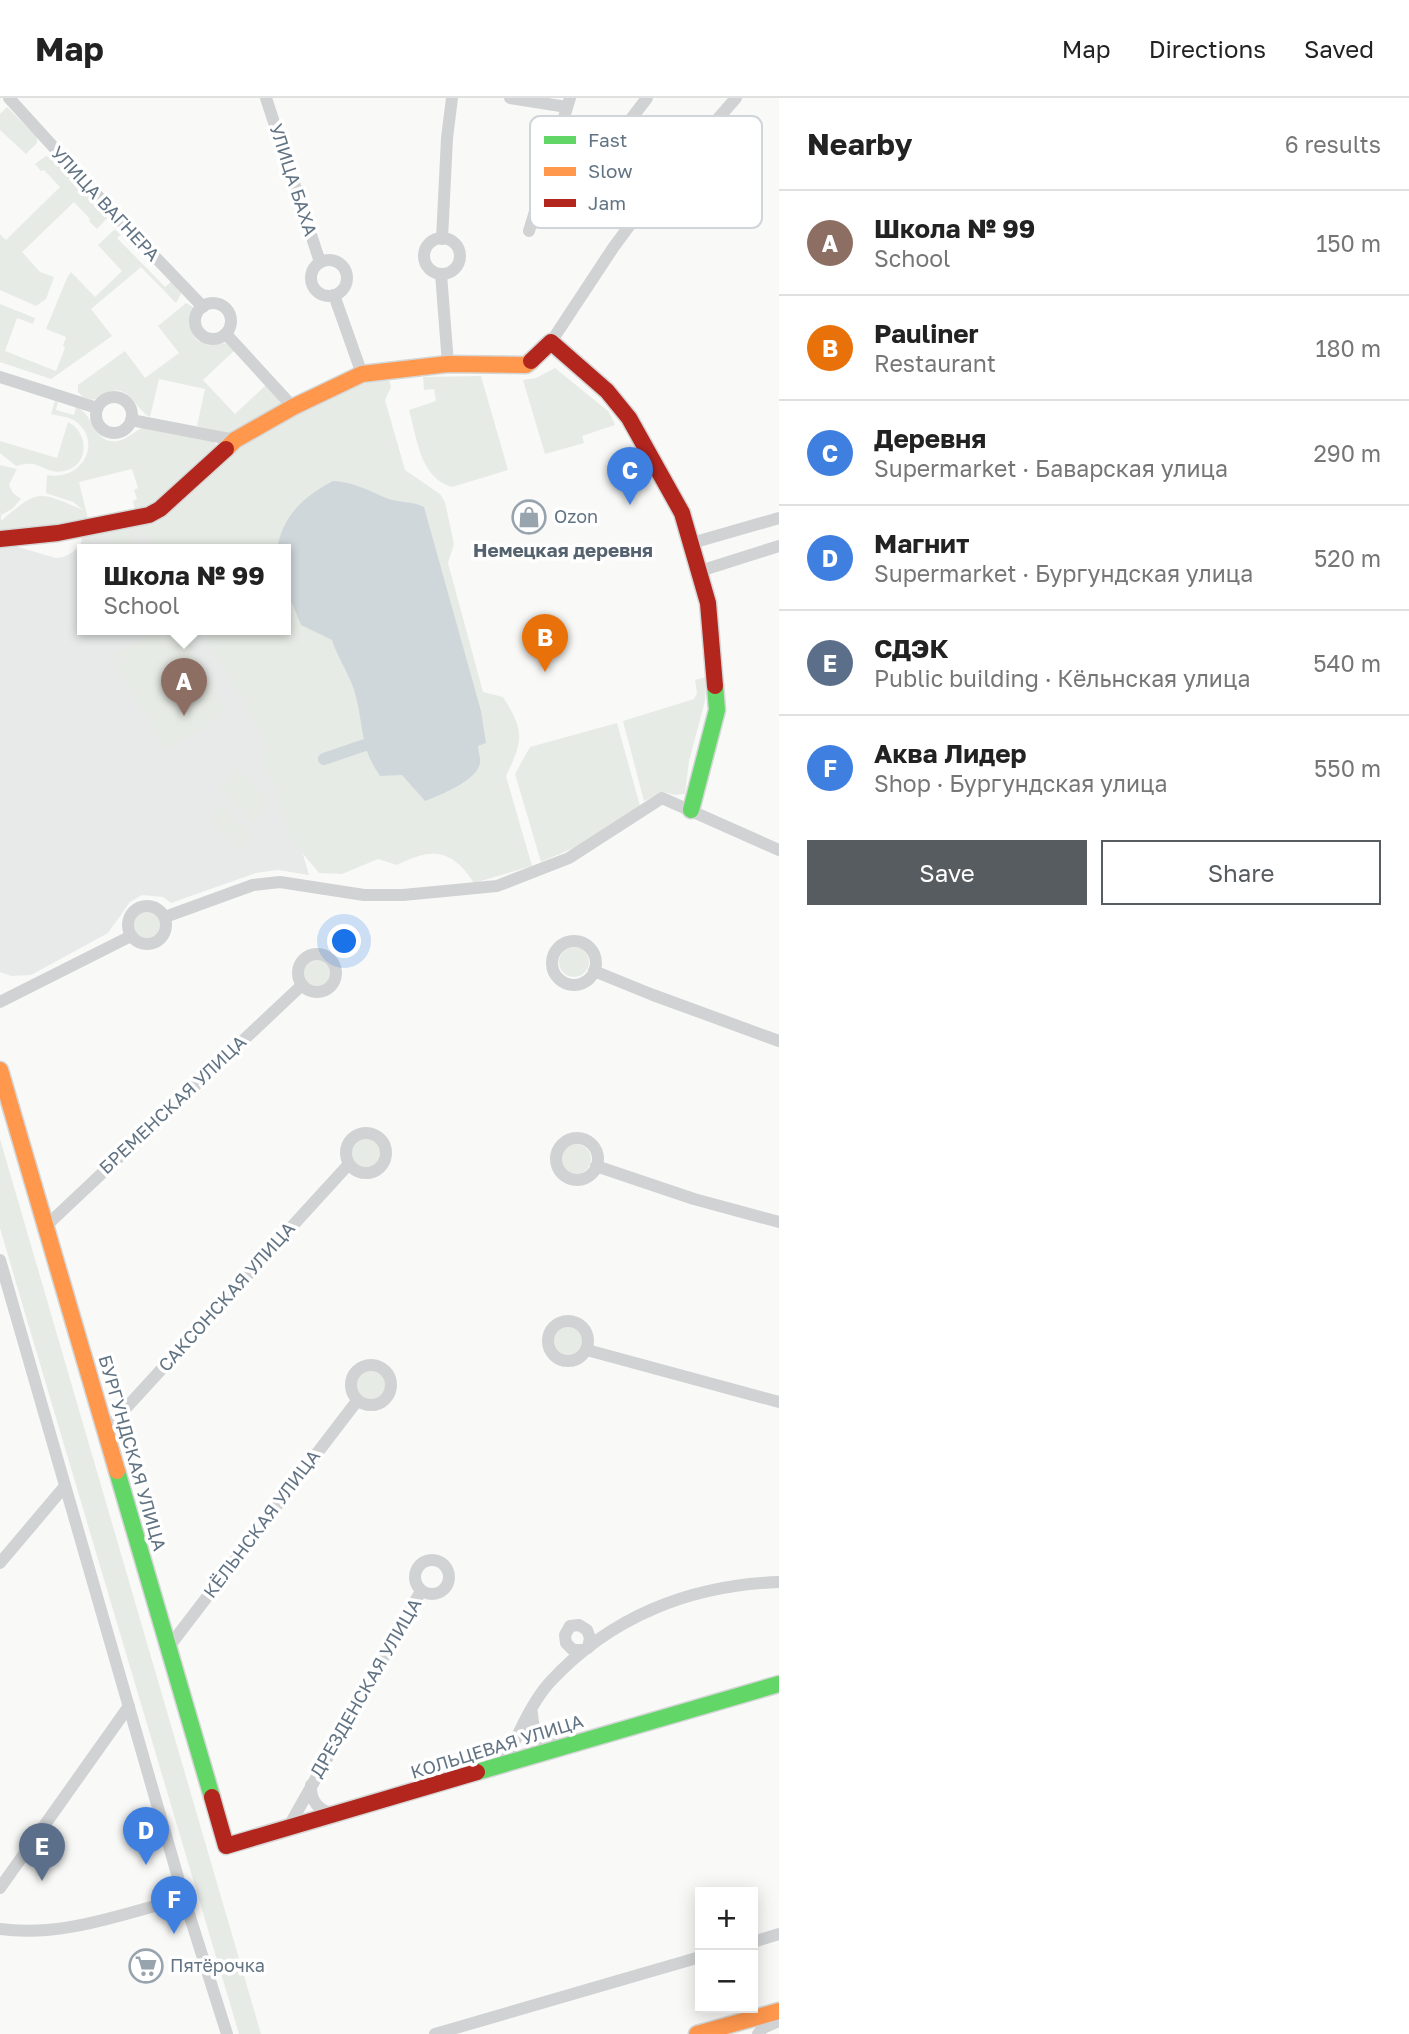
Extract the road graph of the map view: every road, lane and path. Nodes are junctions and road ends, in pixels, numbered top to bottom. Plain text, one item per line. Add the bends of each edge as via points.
1 (9, 98) edge
2 (266, 98) edge
3 (452, 98) edge
4 (510, 98) edge
5 (647, 98) edge
6 (736, 98) edge
7 (569, 103) edge
8 (633, 116) edge
9 (720, 116) edge
10 (530, 228) edge
11 (628, 228) edge
12 (529, 231) dead end
13 (442, 239) junction
14 (320, 262) junction
15 (441, 274) junction
16 (334, 295) junction
17 (203, 307) junction
18 (226, 334) junction
19 (551, 342) junction
20 (448, 364) junction
21 (362, 374) junction
22 (0, 377) edge
23 (293, 407) junction
24 (97, 408) junction
25 (131, 420) junction
26 (235, 440) junction
27 (779, 518) edge
28 (0, 538) edge
29 (692, 543) junction
30 (779, 545) edge
31 (701, 571) junction
32 (691, 810) junction
33 (779, 850) edge
34 (165, 917) junction
35 (131, 936) junction
36 (594, 971) dead end
37 (302, 985) dead end
38 (0, 1002) edge
39 (779, 1041) edge
40 (0, 1070) edge
41 (349, 1164) dead end
42 (597, 1166) dead end
43 (779, 1222) edge
44 (46, 1226) junction
45 (0, 1260) edge
46 (3, 1281) edge
47 (587, 1350) dead end
48 (357, 1401) dead end
49 (779, 1402) edge
50 (106, 1430) junction
51 (65, 1486) junction
52 (0, 1563) edge
53 (779, 1582) edge
54 (421, 1591) dead end
55 (168, 1648) junction
56 (779, 1684) edge
57 (129, 1706) junction
58 (532, 1710) junction
59 (569, 1746) junction
60 (503, 1765) junction
61 (311, 1785) junction
62 (338, 1814) junction
63 (288, 1828) junction
64 (226, 1846) joint
65 (0, 1888) edge
66 (184, 1898) junction
67 (0, 1929) edge
68 (779, 1934) edge
69 (758, 1940) edge
70 (695, 1958) edge
71 (779, 2011) edge
72 (779, 2021) edge
73 (227, 2034) edge
74 (435, 2034) edge
75 (697, 2034) edge
76 (758, 2034) edge

1 - 17 street, УЛИЦА ВАГНЕРА
2 - 14 street, УЛИЦА БАХА
3 - 13 street
4 - 7 street
5 - 8 street
6 - 9 street
10 - 12 street
11 - 19 street
13 - 15 street via 428,244 424,255 430,271
13 - 15 street via 455,244 459,255 457,267
14 - 16 street via 311,277 314,288 323,295
14 - 16 street via 332,260 345,271 346,283
15 - 20 street
16 - 21 street
17 - 18 street via 217,304 227,309 232,320
17 - 18 street via 195,320 202,335 213,340
18 - 23 street
19 - 20 street via 527,365
19 - 29 street via 607,391 629,418 682,513
20 - 21 street
21 - 23 street
22 - 24 street
23 - 26 street
24 - 25 street via 106,399 117,397 127,403
24 - 25 street via 96,419 108,432 120,432
25 - 26 street
26 - 28 street via 171,501 149,515 58,533
27 - 29 street
29 - 31 street
30 - 31 street
31 - 32 street via 717,710
32 - 33 street
32 - 34 street via 662,798 569,858 497,886 364,895 280,882 253,885
34 - 35 street via 166,930 159,940 147,944
34 - 35 street via 154,906 138,907 128,920
35 - 38 street
36 - 39 street
37 - 44 street, БРЕМЕНСКАЯ УЛИЦА
40 - 44 street, БУРГУНДСКАЯ УЛИЦА
41 - 50 street, САКСОНСКАЯ УЛИЦА
42 - 43 street
44 - 50 street, БУРГУНДСКАЯ УЛИЦА
45 - 46 street
46 - 51 street
47 - 49 street
48 - 55 street, КЁЛЬНСКАЯ УЛИЦА
50 - 55 street, БУРГУНДСКАЯ УЛИЦА
51 - 52 street
51 - 57 street
53 - 58 street via 694,1593 630,1620 586,1649 549,1683
54 - 61 street, ДРЕЗДЕНСКАЯ УЛИЦА
55 - 64 street, БУРГУНДСКАЯ УЛИЦА
56 - 59 street, КОЛЬЦЕВАЯ УЛИЦА
57 - 65 street
57 - 66 street
58 - 59 street via 538,1738 551,1745
58 - 60 street
59 - 60 street, КОЛЬЦЕВАЯ УЛИЦА
60 - 62 street, КОЛЬЦЕВАЯ УЛИЦА
61 - 62 street, ДРЕЗДЕНСКАЯ УЛИЦА via 320,1808
61 - 63 street, ДРЕЗДЕНСКАЯ УЛИЦА
62 - 63 street, КОЛЬЦЕВАЯ УЛИЦА
63 - 64 street, КОЛЬЦЕВАЯ УЛИЦА
66 - 67 street via 62,1929 26,1933
66 - 73 street
68 - 69 street
70 - 74 street
71 - 75 street
72 - 76 street

